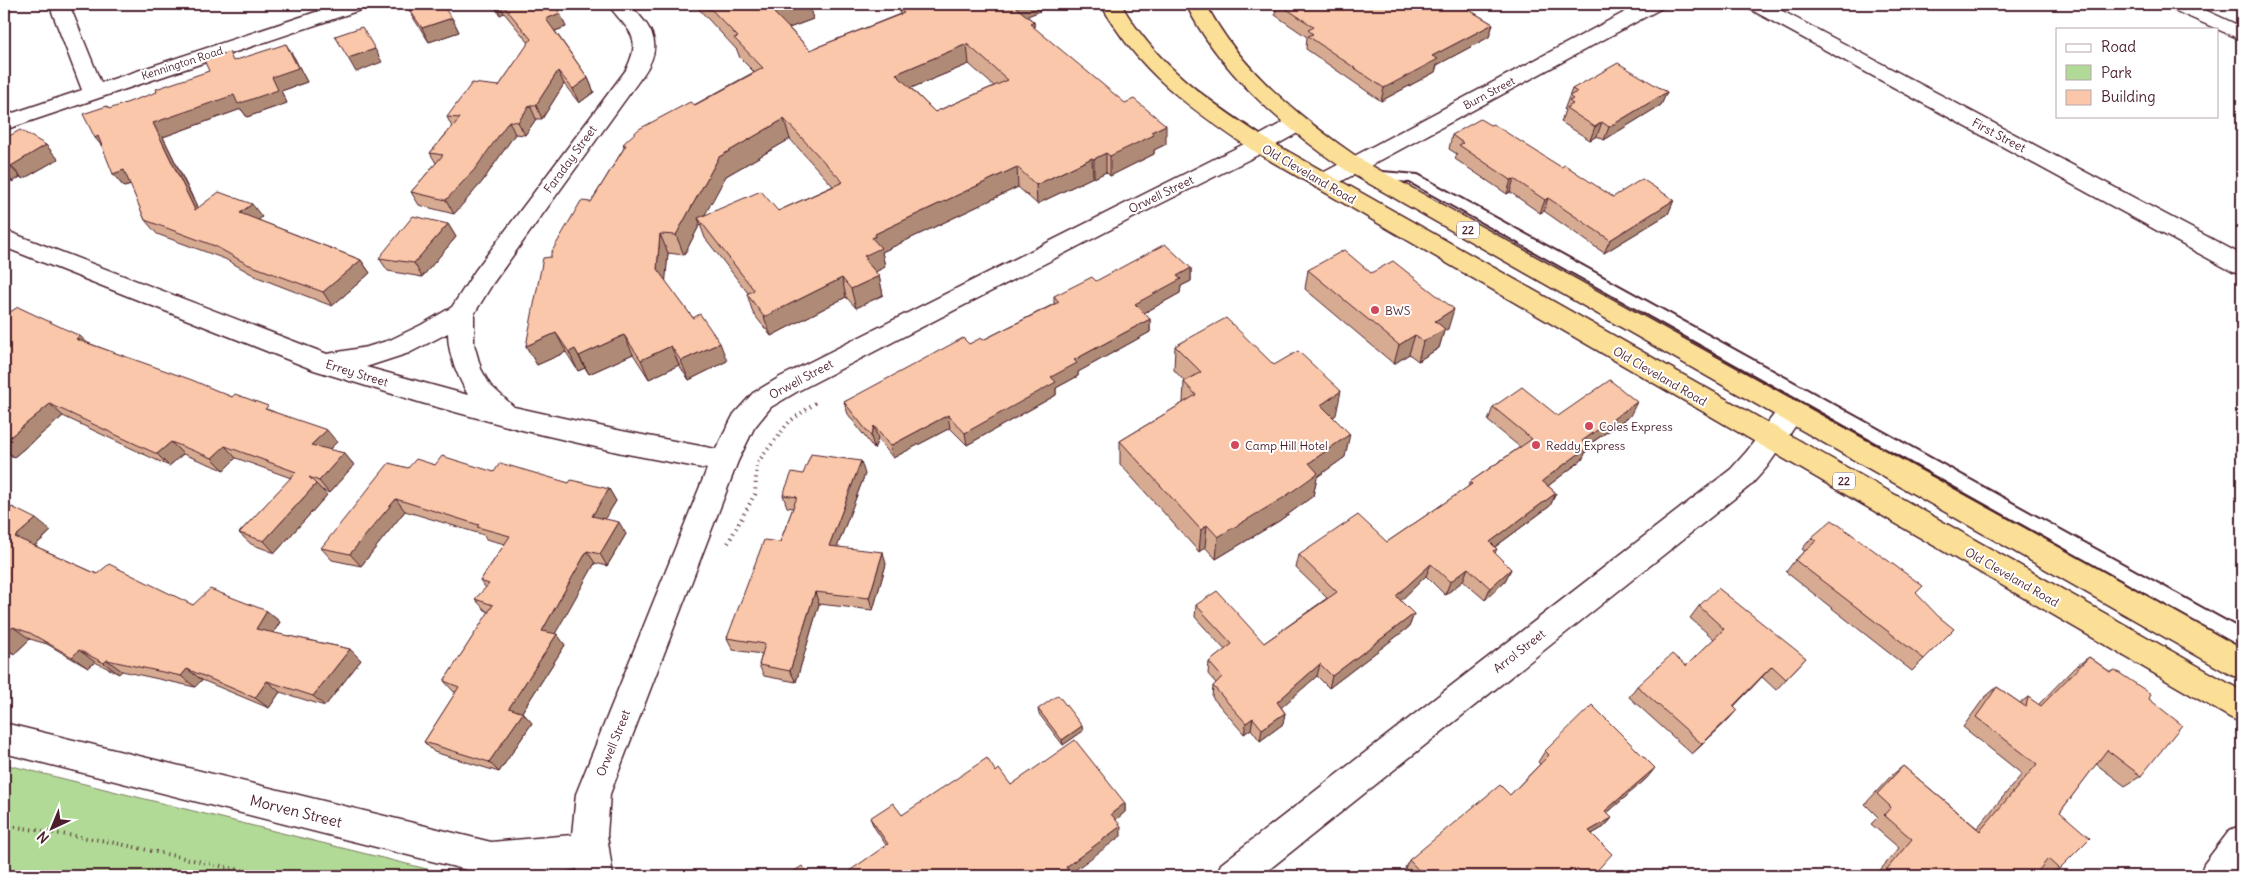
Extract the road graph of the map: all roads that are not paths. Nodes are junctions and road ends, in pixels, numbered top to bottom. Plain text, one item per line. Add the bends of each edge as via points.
1 (60, 4) edge
2 (359, 4) edge
3 (618, 4) edge
4 (1111, 4) edge
5 (1196, 4) edge
6 (1654, 4) edge
7 (1756, 4) edge
8 (2176, 4) edge
9 (2242, 34) edge
10 (94, 92) junction
11 (4, 123) edge
12 (1298, 124) junction
13 (1260, 146) junction
14 (1362, 170) junction
15 (1323, 182) junction
16 (4, 238) edge
17 (2242, 266) edge
18 (461, 313) junction
19 (323, 363) junction
20 (1791, 412) junction
21 (505, 415) junction
22 (1772, 440) junction
23 (724, 461) junction
24 (2242, 639) edge
25 (2242, 665) edge
26 (2242, 708) edge
27 (4, 738) edge
28 (2242, 842) edge
29 (593, 863) edge
30 (1234, 876) edge
31 (2216, 876) edge

1 - 10 street
2 - 10 street, Kennington Road
3 - 18 street, Faraday Street via 646,38 643,59
4 - 13 highway, Old Cleveland Road / 22 via 1162,72 1197,102
5 - 12 highway, 22 via 1211,30 1248,76
6 - 14 street, Burn Street
7 - 17 street, First Street
8 - 9 street
10 - 11 street, Kennington Road
12 - 13 street, Orwell Street
12 - 14 highway, 22
13 - 15 highway, Old Cleveland Road / 22
13 - 23 street, Orwell Street via 1137,205 789,384 762,400 744,421
14 - 15 street, Burn Street
14 - 20 highway, 22
14 - 24 lane via 1413,178
15 - 22 highway, Old Cleveland Road / 22
16 - 19 street, Errey Street
18 - 19 street, Faraday Street via 436,330 379,355
18 - 21 street via 461,344 468,370 480,392
19 - 21 street, Errey Street
20 - 22 street, Arrol Street
20 - 25 highway, 22
21 - 23 street, Errey Street via 639,447
22 - 26 highway, Old Cleveland Road / 22
22 - 30 street, Arrol Street via 1741,477
23 - 29 street, Orwell Street via 593,794 588,818
27 - 29 street, Morven Street via 491,859 561,855
28 - 31 street

